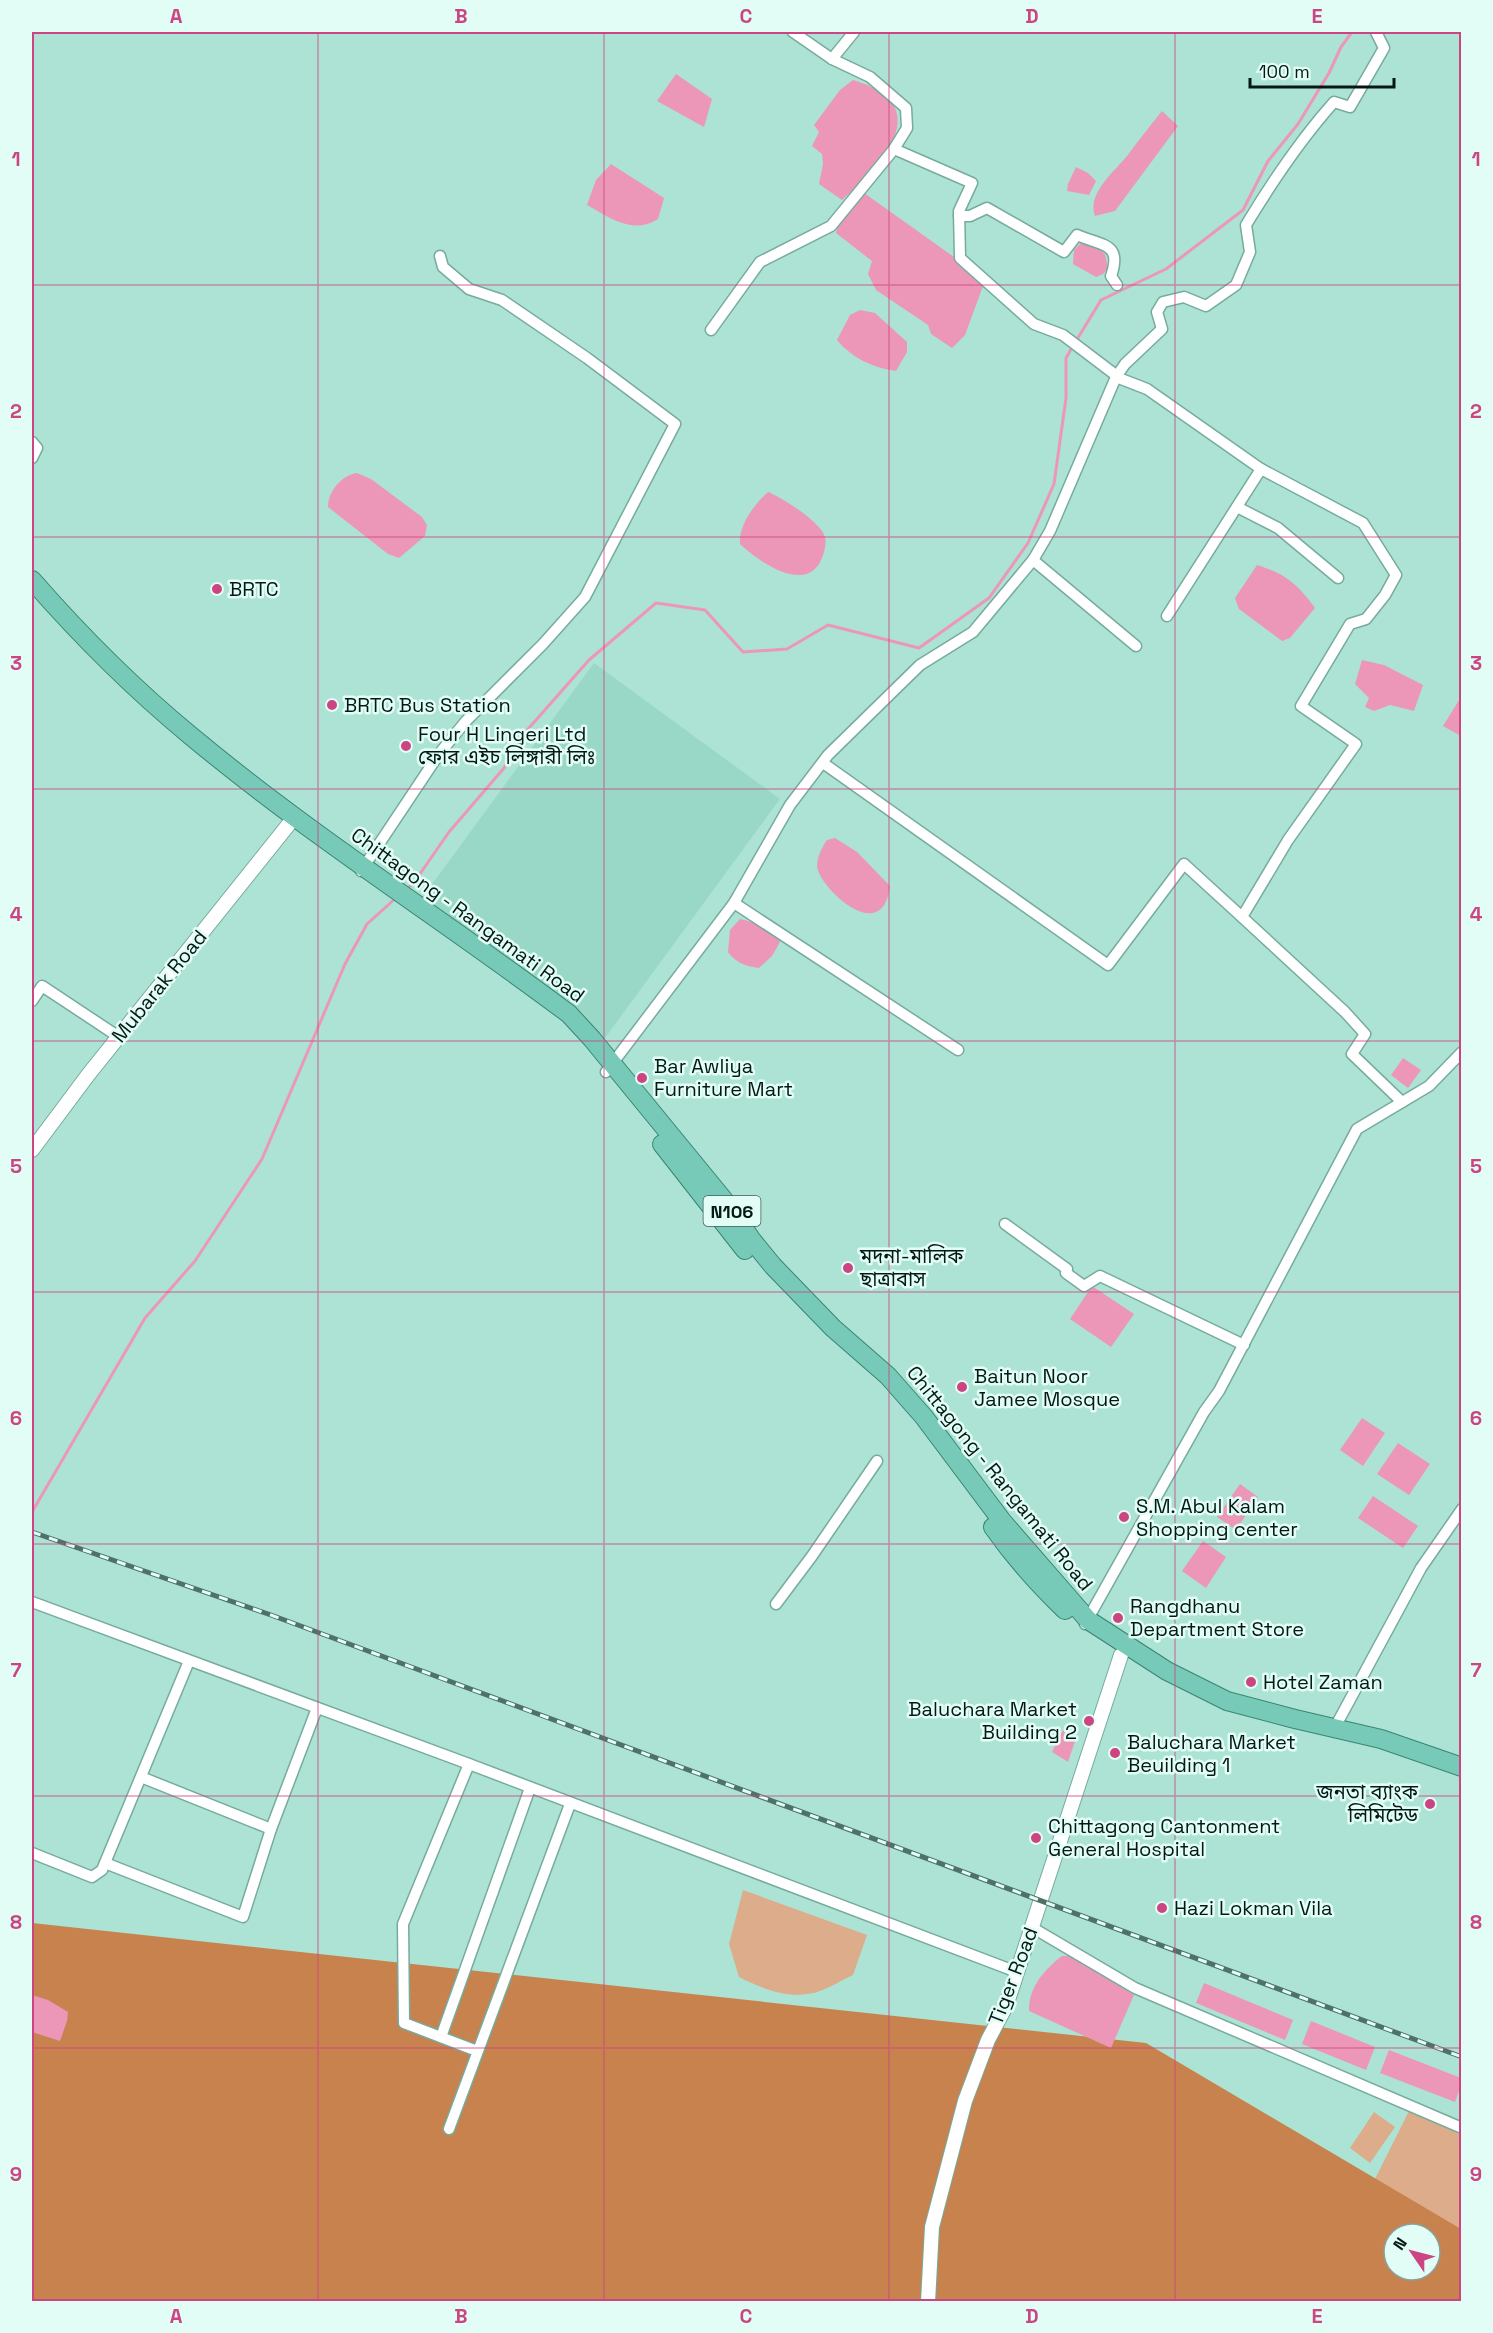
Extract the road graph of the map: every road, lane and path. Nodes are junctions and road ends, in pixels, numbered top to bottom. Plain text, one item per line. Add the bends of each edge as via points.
1 (793, 32) edge
2 (854, 32) edge
3 (1376, 32) edge
4 (832, 59) junction
5 (894, 149) junction
6 (959, 216) junction
7 (440, 256) dead end
8 (1117, 285) dead end
9 (711, 330) dead end
10 (1116, 376) junction
11 (32, 442) edge
12 (32, 458) edge
13 (1261, 469) junction
14 (1237, 507) junction
15 (1032, 561) junction
16 (1338, 578) dead end
17 (32, 580) edge
18 (32, 593) edge
19 (1167, 616) dead end
20 (1136, 646) dead end
21 (823, 763) junction
22 (289, 824) junction
23 (361, 870) junction
24 (734, 903) junction
25 (1242, 917) junction
26 (32, 1001) edge
27 (119, 1037) junction
28 (958, 1050) dead end
29 (1461, 1052) edge
30 (609, 1067) junction
31 (1402, 1102) junction
32 (32, 1150) edge
33 (1005, 1224) dead end
34 (1244, 1345) junction
35 (877, 1461) dead end
36 (1461, 1509) edge
37 (32, 1602) edge
38 (776, 1604) dead end
39 (1086, 1624) junction
40 (1121, 1655) junction
41 (189, 1661) junction
42 (316, 1708) junction
43 (1333, 1730) junction
44 (469, 1764) junction
45 (1461, 1767) edge
46 (141, 1777) junction
47 (1461, 1778) edge
48 (531, 1788) junction
49 (570, 1804) junction
50 (271, 1829) junction
51 (32, 1853) edge
52 (105, 1863) junction
53 (1033, 1928) junction
54 (1017, 1972) junction
55 (441, 2037) junction
56 (477, 2051) junction
57 (1461, 2128) edge
58 (448, 2129) dead end
59 (928, 2301) edge

1 - 4 street
2 - 4 street
3 - 10 street via 1384,48 1350,107 1334,102 1318,120 1275,177 1246,225 1250,252 1236,285 1206,306 1184,297 1163,302 1157,312 1162,328
4 - 5 street via 870,77 906,108 907,128
5 - 6 street via 972,183
5 - 9 street via 831,226 760,262
6 - 8 street via 970,216 987,208 1064,252 1077,235 1105,244 1116,257 1111,276
6 - 10 street via 960,258 1034,324 1063,335
7 - 23 street via 443,267 469,289 502,300 675,424 585,597 466,721 439,754
10 - 13 street via 1147,389
10 - 15 street via 1050,531
11 - 12 street via 37,448
13 - 14 street
13 - 25 street via 1363,523 1396,575 1366,619 1350,624 1301,706 1356,744 1288,840
14 - 16 street via 1278,528
14 - 19 street
15 - 20 street
15 - 21 street via 973,632 920,665
17 - 23 highway, Chittagong - Rangamati Road / N106 via 134,686
18 - 22 highway, Chittagong - Rangamati Road / N106 via 81,650 143,710 196,756
21 - 24 street via 790,805
21 - 25 street via 1108,965 1184,864
22 - 23 highway, Chittagong - Rangamati Road / N106
22 - 27 street, Mubarak Road
23 - 30 highway, Chittagong - Rangamati Road / N106 via 545,1004
24 - 28 street
24 - 30 street
25 - 31 street via 1365,1034 1352,1054
26 - 27 street via 42,986
27 - 32 street, Mubarak Road
29 - 31 street via 1429,1086
30 - 39 highway, Chittagong - Rangamati Road / N106 via 744,1249 899,1402 1012,1554 1044,1591
31 - 34 street via 1357,1129
33 - 34 street via 1084,1286 1100,1276
34 - 39 street
35 - 38 street
36 - 43 street via 1421,1568
37 - 41 street
39 - 40 highway, Chittagong - Rangamati Road / N106
39 - 43 highway, Chittagong - Rangamati Road / N106 via 1227,1701
40 - 43 highway, Chittagong - Rangamati Road / N106 via 1179,1690 1238,1715 1280,1726
40 - 53 street, Tiger Road
41 - 42 street
41 - 46 street
42 - 44 street
42 - 50 street
43 - 45 highway, Chittagong - Rangamati Road / N106 via 1381,1739
43 - 47 highway, Chittagong - Rangamati Road / N106
44 - 48 street
44 - 55 street via 403,1924 404,2023
46 - 50 street
46 - 52 street
48 - 49 street
48 - 55 street
49 - 54 street
49 - 56 street
50 - 52 street via 243,1917
51 - 52 street via 92,1877
53 - 54 street, Tiger Road
53 - 57 street via 1135,1988
54 - 59 street, Tiger Road via 965,2101 932,2228
55 - 56 street
56 - 58 street

